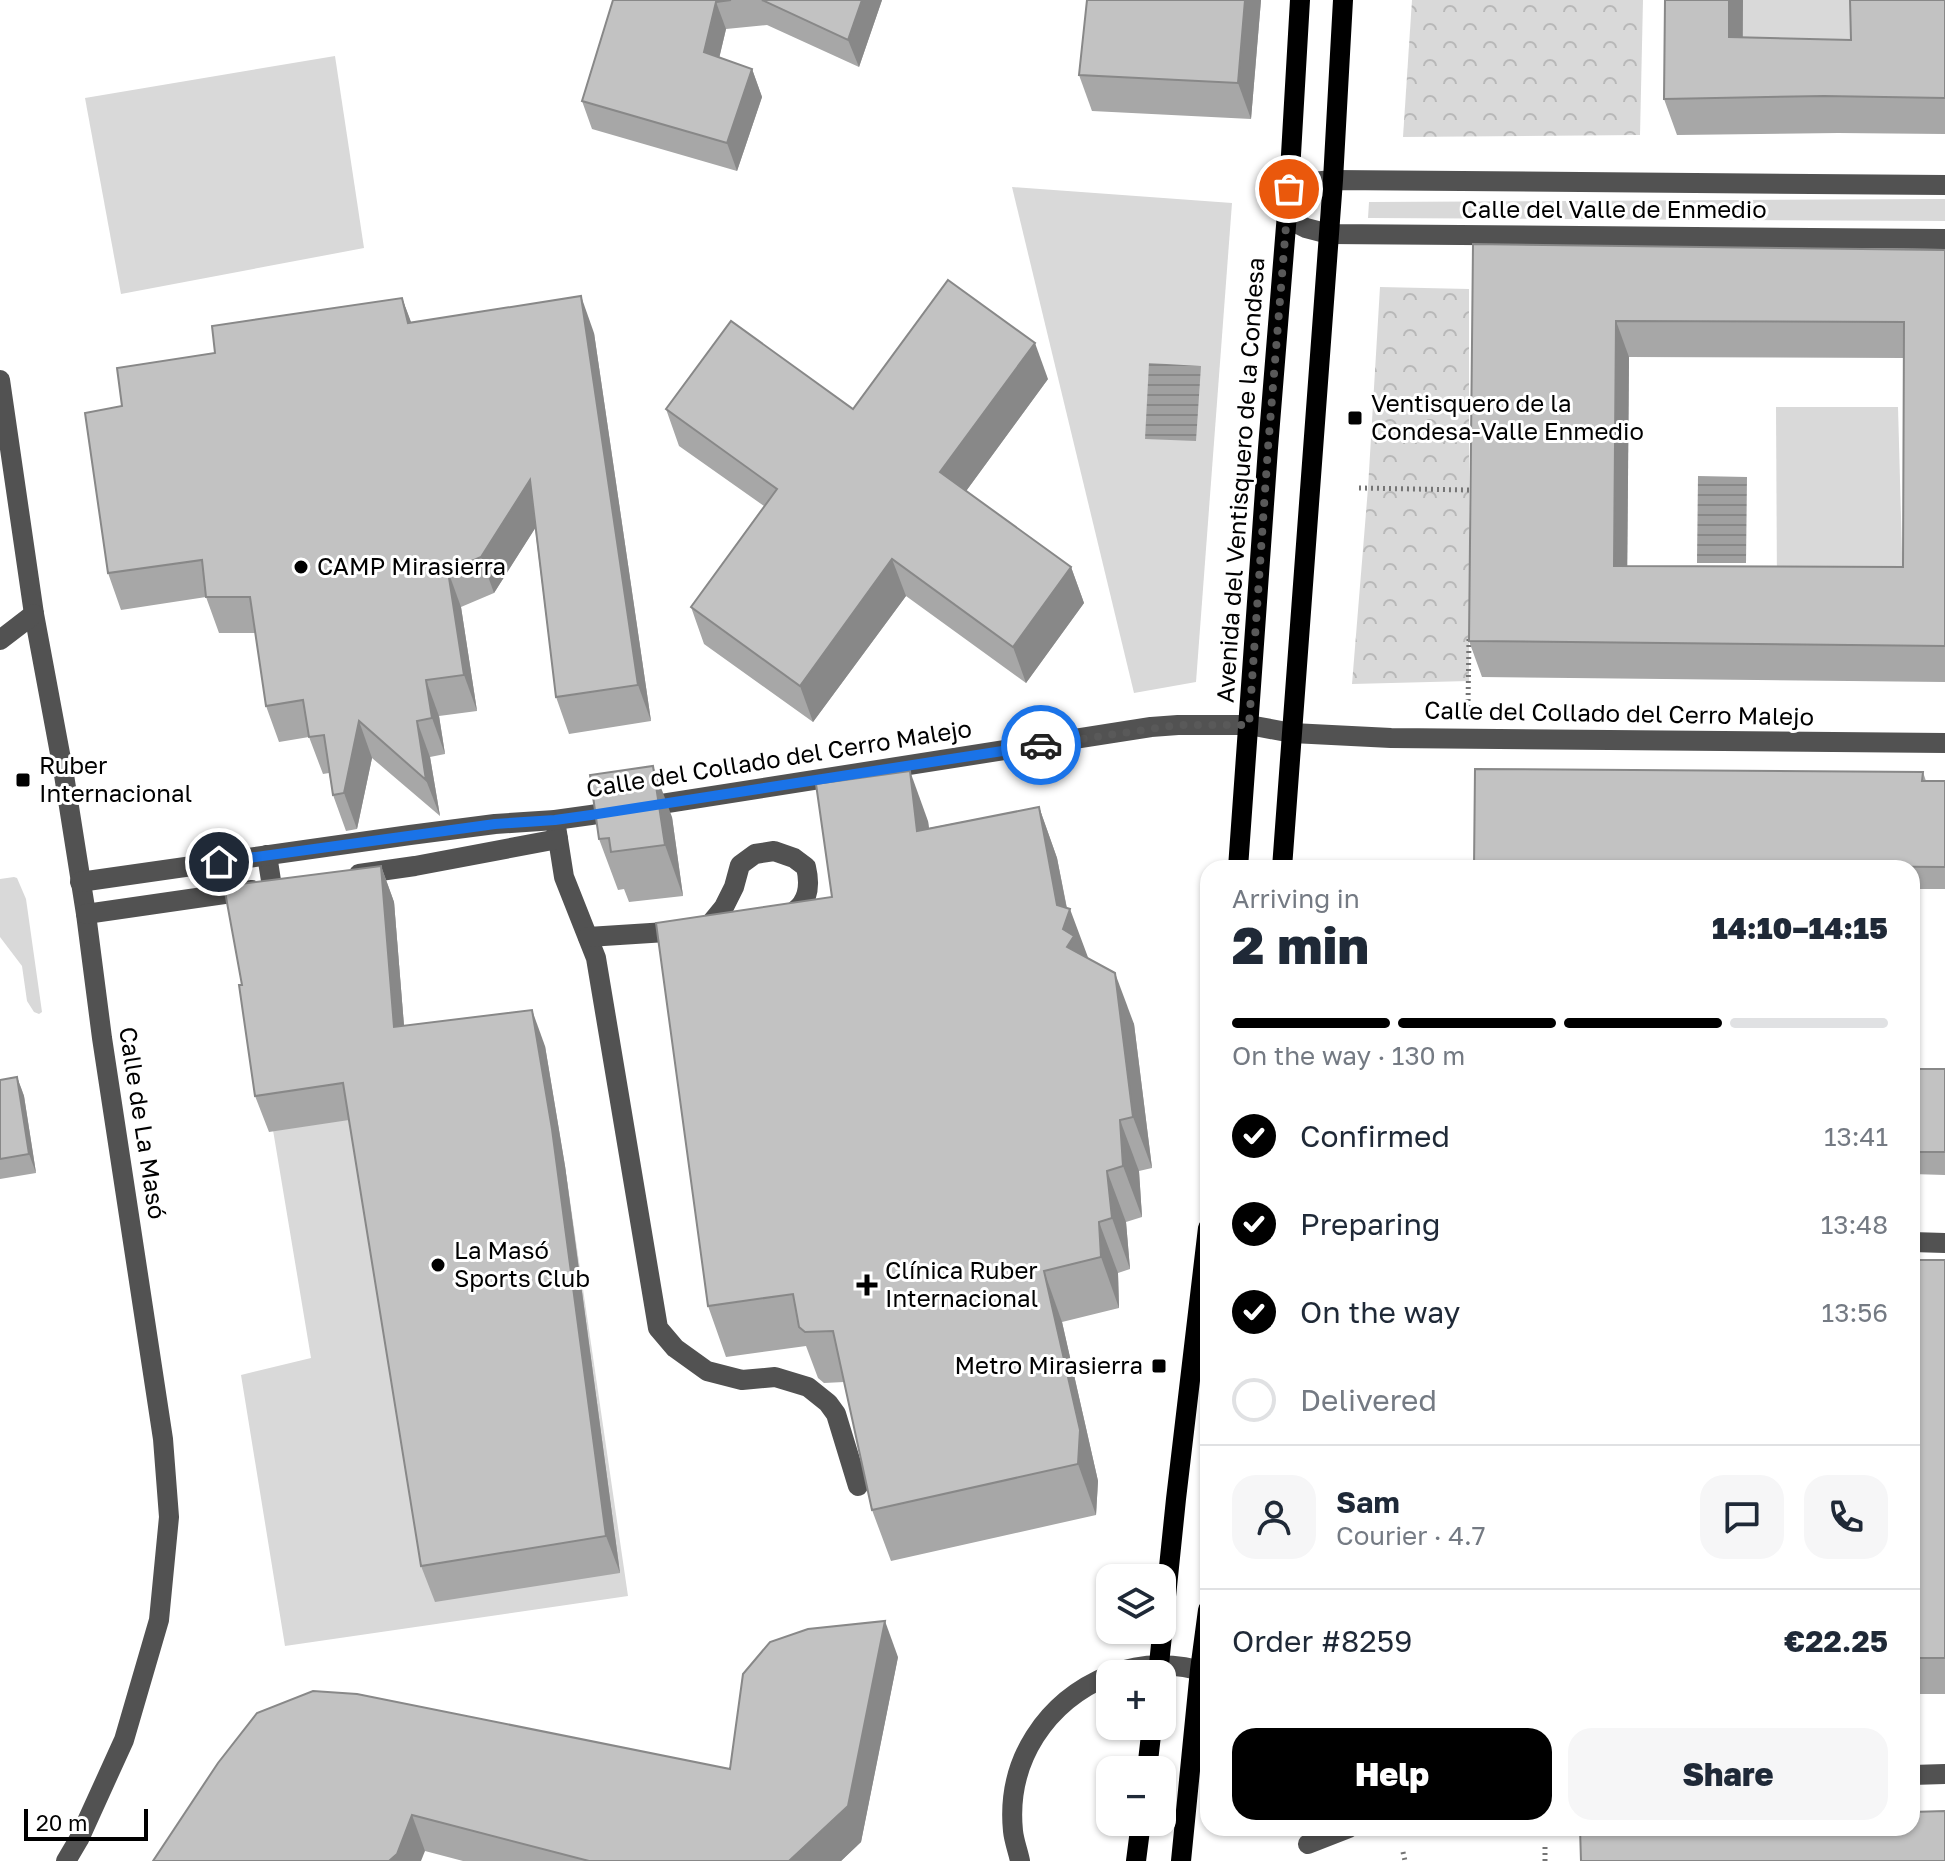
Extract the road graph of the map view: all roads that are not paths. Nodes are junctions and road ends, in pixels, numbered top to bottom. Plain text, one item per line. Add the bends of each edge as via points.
1 (1300, 0) edge
2 (1343, 0) edge
3 (1333, 180) junction
4 (1945, 185) edge
5 (1289, 189) junction
6 (1286, 218) junction
7 (1329, 234) junction
8 (1945, 239) edge
9 (0, 380) edge
10 (34, 614) junction
11 (0, 640) edge
12 (1249, 725) junction
13 (1292, 733) junction
14 (1945, 743) edge
15 (556, 830) junction
16 (267, 855) junction
17 (1239, 860) edge
18 (1283, 860) edge
19 (343, 877) edge
20 (80, 882) junction
21 (86, 914) junction
22 (761, 921) edge
23 (737, 925) edge
24 (706, 929) junction
25 (588, 937) junction
26 (1920, 1242) edge
27 (1945, 1243) edge
28 (1200, 1294) edge
29 (858, 1486) edge
30 (1160, 1660) edge
31 (1176, 1667) edge
32 (1200, 1671) edge
33 (1096, 1681) edge
34 (1200, 1705) edge
35 (1945, 1774) edge
36 (1920, 1775) edge
37 (1139, 1836) edge
38 (1328, 1836) edge
39 (1307, 1844) edge
40 (66, 1861) edge
41 (1020, 1861) edge
42 (1136, 1861) edge
43 (1181, 1861) edge

1 - 5 main road, Avenida del Ventisquero de la Condesa
2 - 3 main road
3 - 4 street, Calle del Valle de Enmedio
3 - 5 street, Calle del Valle de Enmedio
3 - 7 main road
5 - 6 main road, Avenida del Ventisquero de la Condesa
6 - 7 street, Calle del Valle de Enmedio
6 - 12 main road, Avenida del Ventisquero de la Condesa
7 - 8 street, Calle del Valle de Enmedio
7 - 13 main road
9 - 10 street, Calle de La Masó
10 - 11 street
10 - 20 street, Calle de La Masó
12 - 13 street, Calle del Collado del Cerro Malejo
12 - 15 street, Calle del Collado del Cerro Malejo via 1151,727
12 - 17 main road, Avenida del Ventisquero de la Condesa
13 - 14 street, Calle del Collado del Cerro Malejo
13 - 18 main road
15 - 16 street, Calle del Collado del Cerro Malejo via 495,824
15 - 19 street, Calle del Collado del Cerro Malejo via 415,866
15 - 25 street via 564,877
16 - 20 street, Calle del Collado del Cerro Malejo
16 - 21 street via 279,886
20 - 21 street, Calle de La Masó
21 - 40 street, Calle de La Masó via 163,1439 169,1517 159,1620 124,1740
22 - 24 street via 790,915 804,904 809,883 806,867 774,851 755,854 740,865 724,907
23 - 24 street
24 - 25 street
25 - 29 street via 596,958 658,1328 707,1371 742,1380 775,1377 808,1387 836,1414
26 - 27 street
28 - 30 main road
31 - 32 street
33 - 41 street via 1062,1703 1038,1730 1021,1762 1013,1796
34 - 43 main road
35 - 36 street
37 - 42 main road
38 - 39 street

